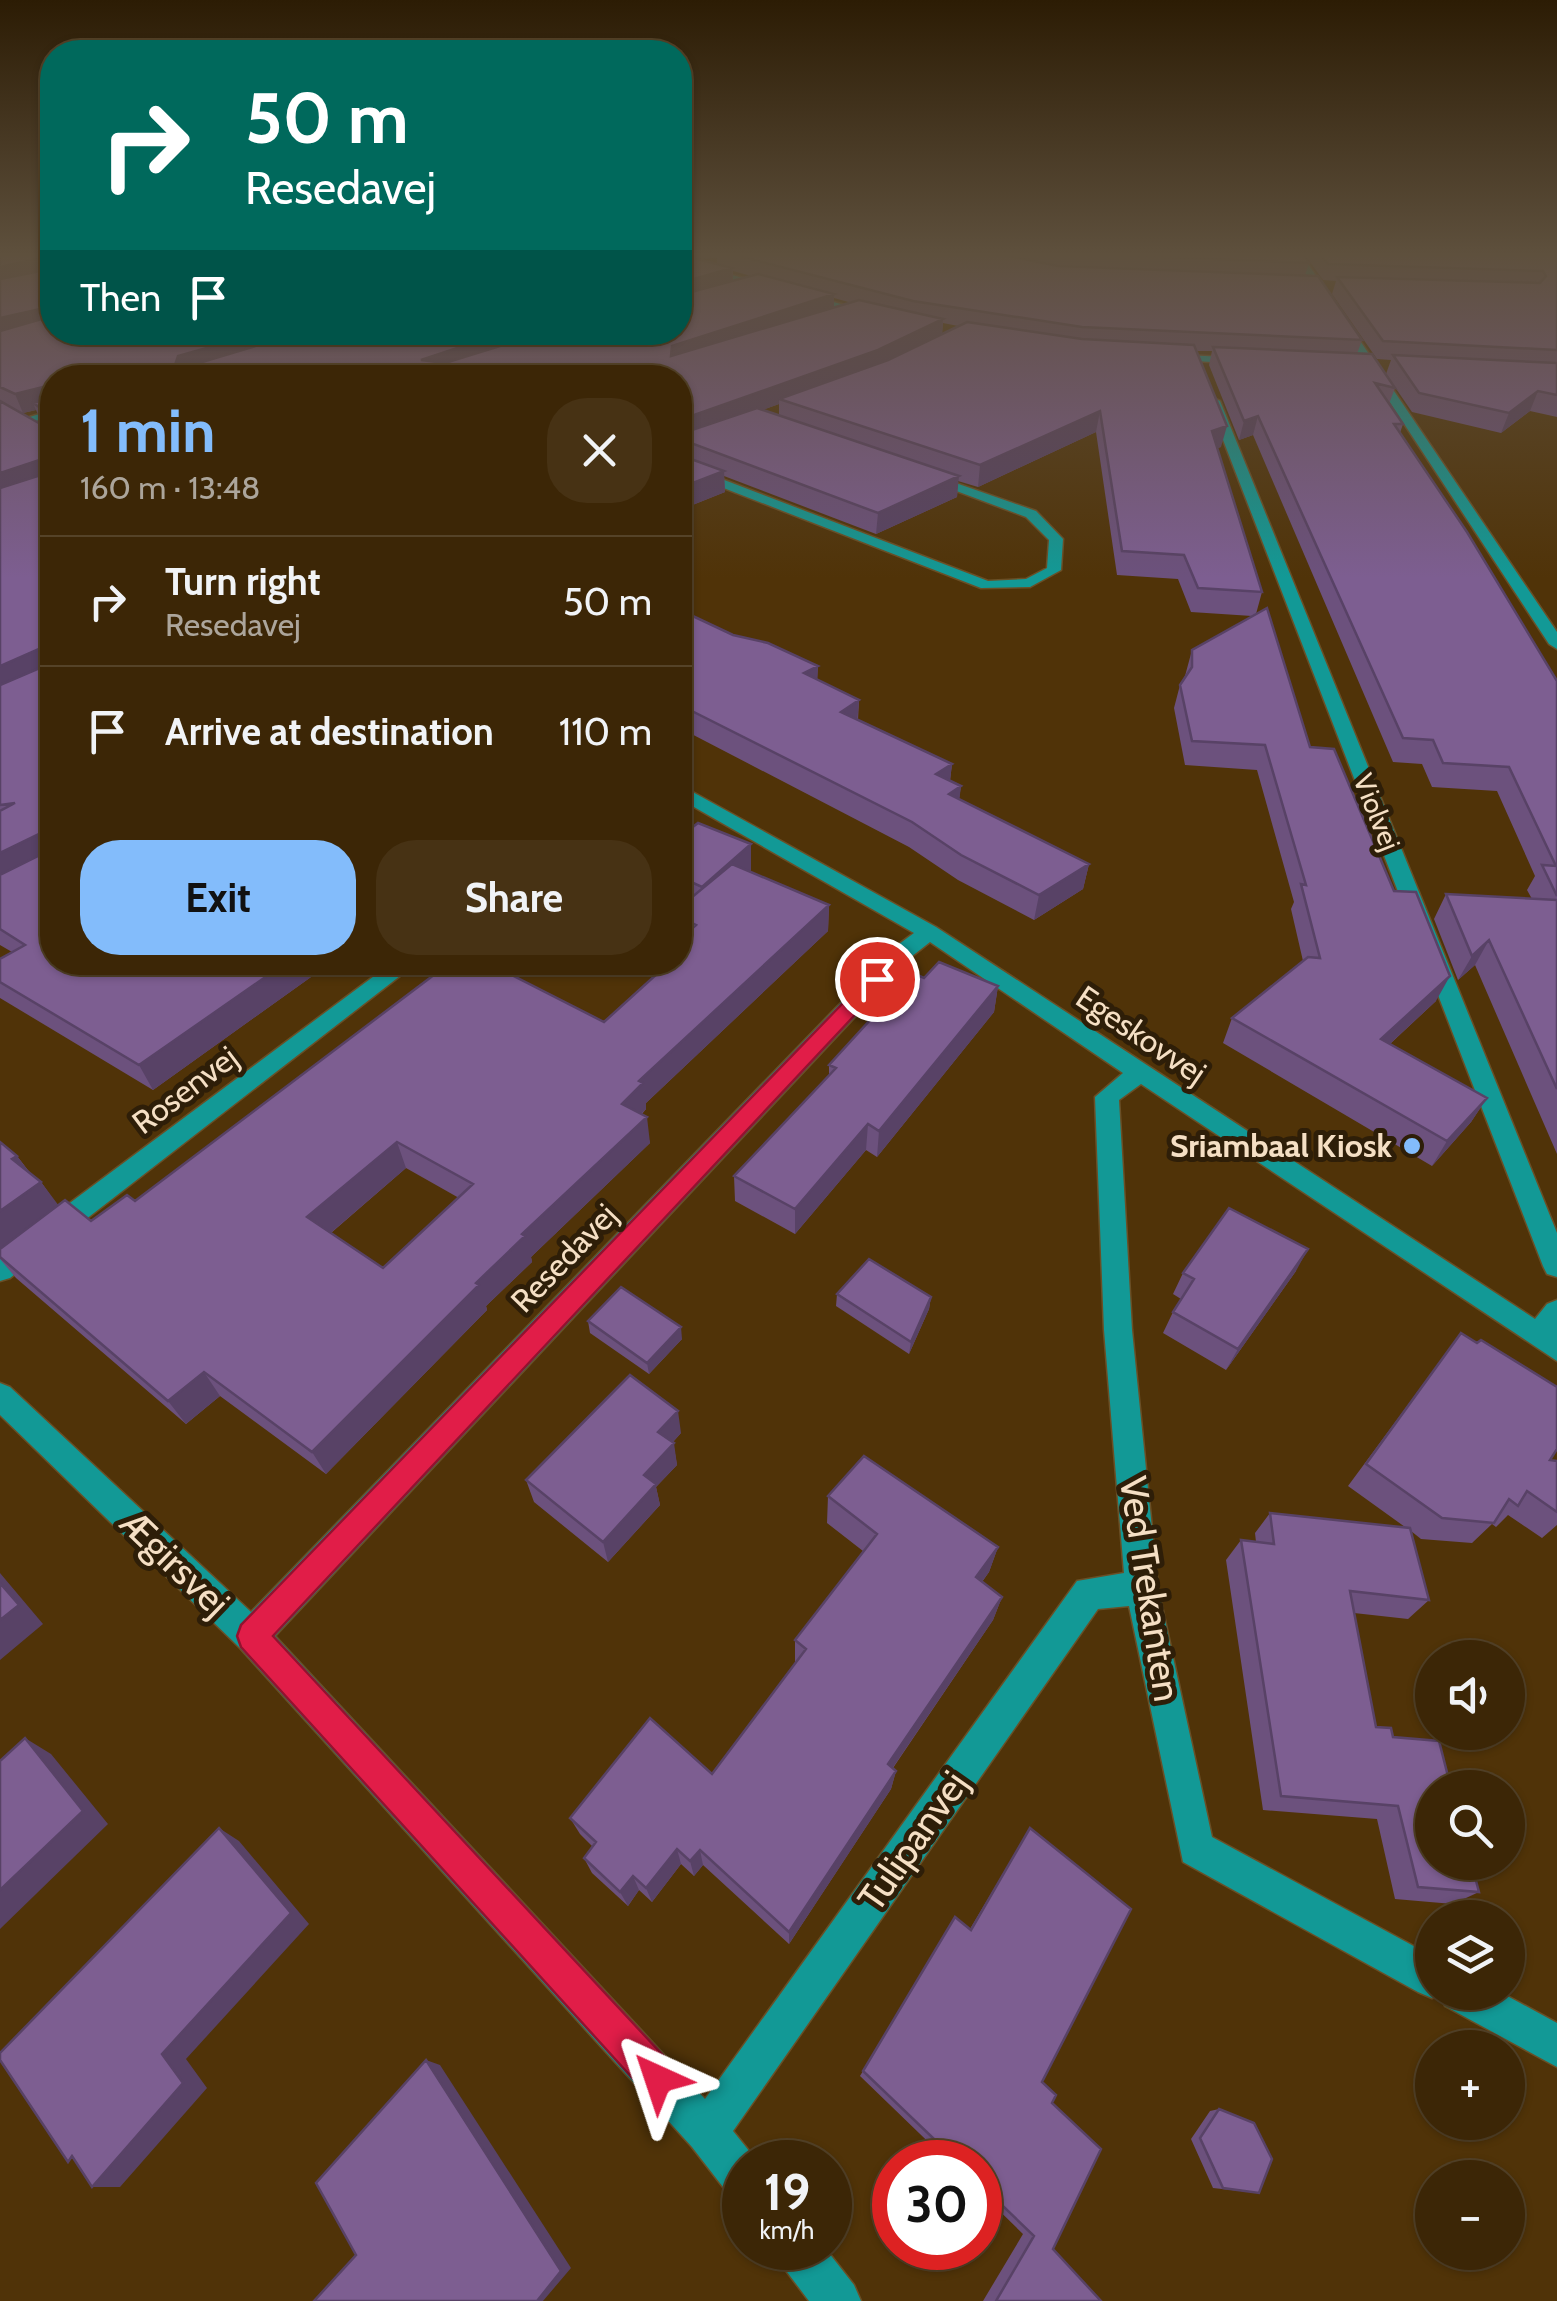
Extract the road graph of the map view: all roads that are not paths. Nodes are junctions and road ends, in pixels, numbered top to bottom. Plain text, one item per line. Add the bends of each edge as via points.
1 (1198, 362) edge
2 (1368, 362) edge
3 (1350, 365) edge
4 (1370, 366) junction
5 (1388, 367) edge
6 (40, 415) edge
7 (38, 430) edge
8 (904, 470) edge
9 (692, 472) edge
10 (1557, 644) edge
11 (692, 798) edge
12 (930, 932) junction
13 (391, 975) edge
14 (1139, 1074) junction
15 (1557, 1266) edge
16 (0, 1270) edge
17 (1557, 1312) edge
18 (1548, 1343) edge
19 (0, 1396) edge
20 (1142, 1588) junction
21 (252, 1636) junction
22 (1415, 1969) edge
23 (1492, 2010) edge
24 (1557, 2046) edge
25 (707, 2132) junction
26 (722, 2151) edge
27 (813, 2270) edge
28 (838, 2301) edge

1 - 15 street, Violvej
2 - 4 street
3 - 4 street
4 - 5 street
4 - 10 street
6 - 7 street via 17,418
8 - 9 street via 1031,514 1056,539 1054,570 1041,581 986,585
11 - 12 street, Egeskovvej
12 - 14 street, Egeskovvej
12 - 21 street, Resedavej via 903,952
13 - 16 street, Rosenvej
14 - 18 street, Egeskovvej
14 - 20 street, Ved Trekanten via 1107,1097 1118,1330
17 - 18 street
19 - 21 street, Ægirsvej
20 - 22 street, Ved Trekanten via 1196,1849
20 - 25 street, Tulipanvej via 1089,1593
21 - 25 street, Ægirsvej
23 - 24 street
25 - 26 street, Ægirsvej
27 - 28 street

